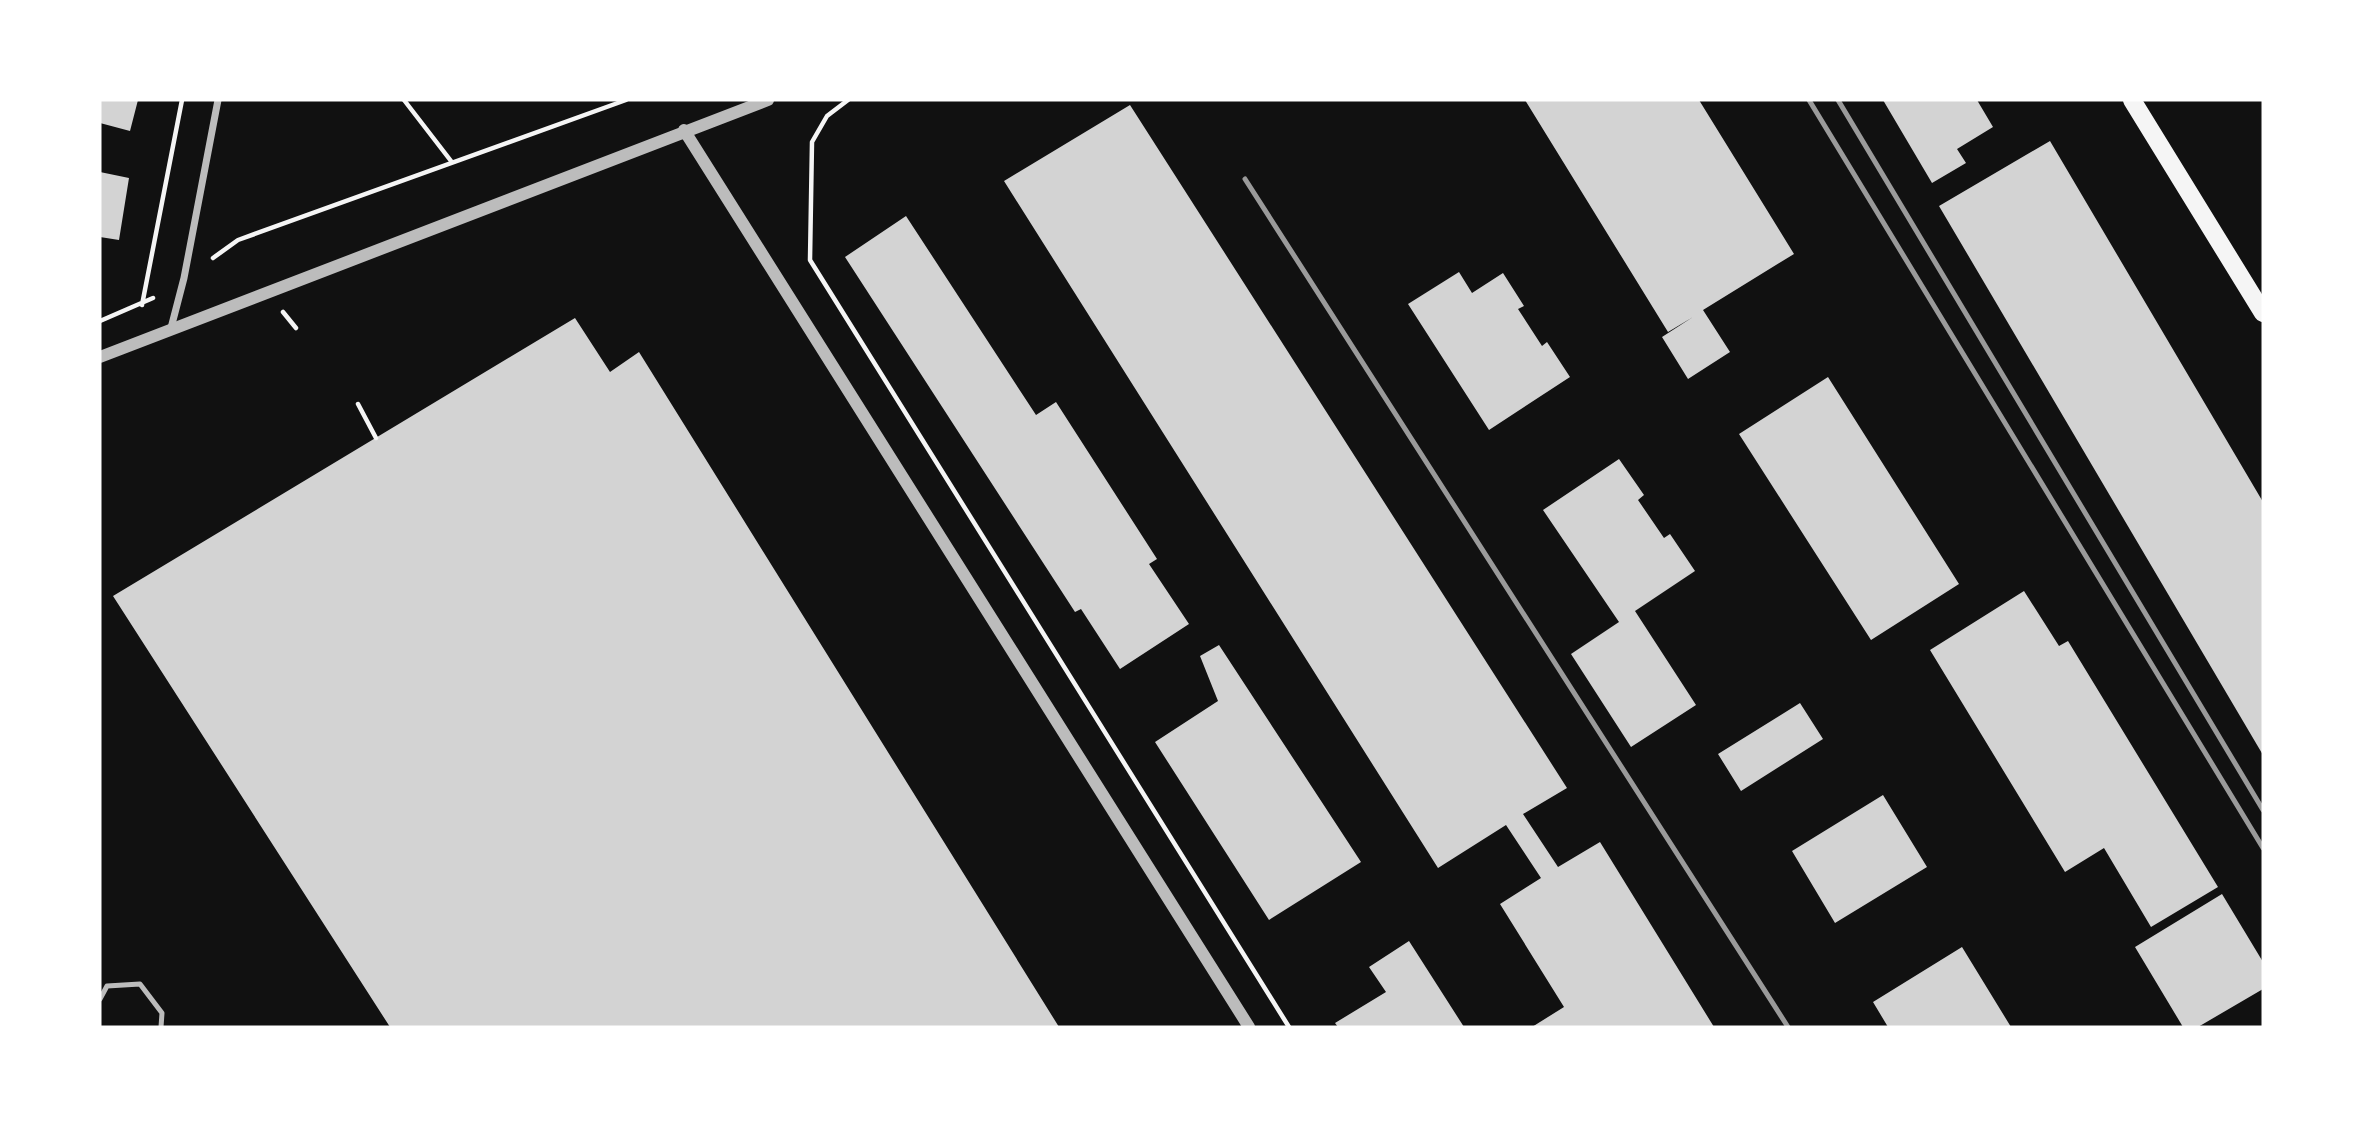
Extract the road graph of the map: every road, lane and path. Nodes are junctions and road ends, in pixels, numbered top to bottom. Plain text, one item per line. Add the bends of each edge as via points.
1 (182, 100) edge
2 (218, 100) edge
3 (404, 100) edge
4 (605, 100) edge
5 (626, 100) edge
6 (768, 100) edge
7 (848, 100) edge
8 (2132, 100) edge
9 (610, 106) junction
10 (684, 130) junction
11 (451, 161) junction
12 (184, 278) junction
13 (142, 305) junction
14 (282, 311) dead end
15 (2263, 313) edge
16 (100, 321) edge
17 (171, 328) junction
18 (296, 328) dead end
19 (100, 358) edge
20 (358, 404) dead end
21 (376, 438) dead end
22 (100, 999) edge
23 (161, 1027) edge
24 (1249, 1027) edge
25 (1289, 1027) edge

1 - 13 path
2 - 12 street
3 - 11 path
4 - 9 path
5 - 9 path
6 - 10 street
7 - 25 path via 827,117 812,142 810,260
8 - 15 main road
9 - 11 path
10 - 17 street
10 - 24 street
11 - 12 path via 238,240
12 - 13 path
12 - 17 street
13 - 16 path
14 - 18 path
17 - 19 street
20 - 21 path
22 - 23 lane via 107,986 140,984 162,1013

